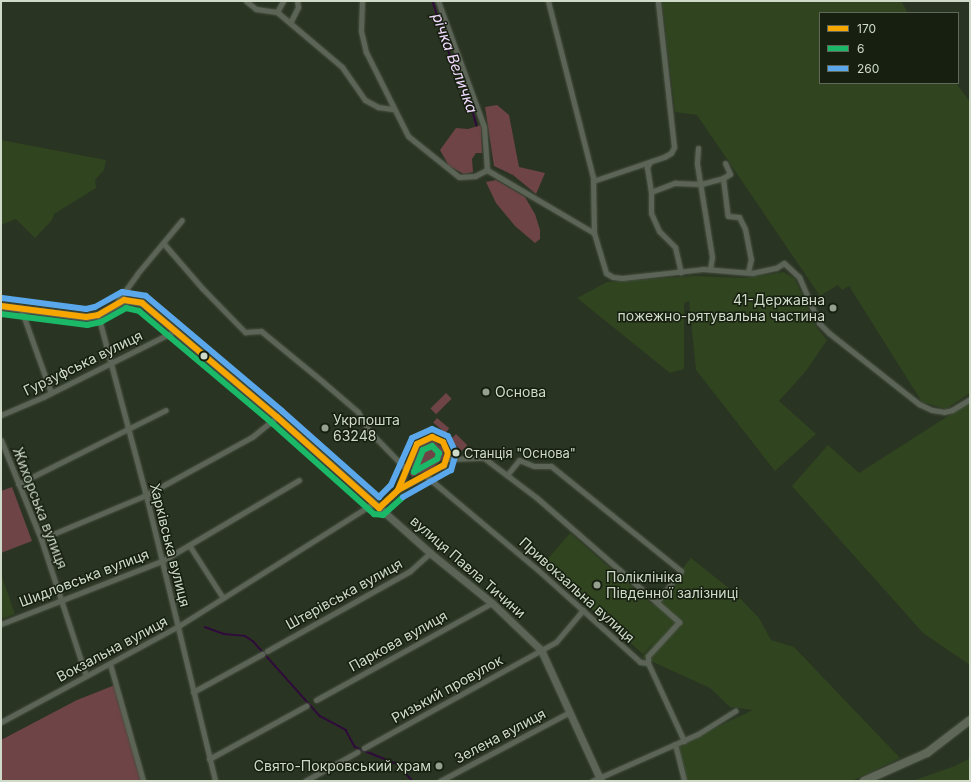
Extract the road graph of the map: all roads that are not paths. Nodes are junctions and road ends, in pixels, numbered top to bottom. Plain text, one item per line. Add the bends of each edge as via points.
1 (246, 1) edge
2 (284, 1) edge
3 (297, 1) edge
4 (362, 1) edge
5 (438, 1) edge
6 (548, 1) edge
7 (658, 1) edge
8 (278, 12) junction
9 (290, 23) junction
10 (392, 109) junction
11 (698, 148) dead end
12 (650, 162) junction
13 (725, 163) dead end
14 (487, 170) junction
15 (723, 178) junction
16 (593, 181) junction
17 (701, 184) junction
18 (651, 192) junction
19 (182, 220) dead end
20 (594, 233) junction
21 (164, 244) junction
22 (710, 269) junction
23 (681, 272) junction
24 (748, 272) junction
25 (117, 302) junction
26 (1, 306) edge
27 (21, 309) junction
28 (98, 315) junction
29 (175, 331) junction
30 (111, 362) junction
31 (51, 393) junction
32 (970, 399) edge
33 (166, 410) dead end
34 (1, 415) edge
35 (277, 417) junction
36 (128, 429) junction
37 (1, 440) edge
38 (448, 460) junction
39 (406, 469) junction
40 (507, 475) junction
41 (426, 476) junction
42 (299, 480) dead end
43 (18, 484) junction
44 (398, 490) junction
45 (146, 495) junction
46 (377, 505) junction
47 (41, 539) junction
48 (189, 545) junction
49 (430, 553) junction
50 (162, 561) junction
51 (224, 598) junction
52 (61, 600) junction
53 (657, 602) junction
54 (492, 603) junction
55 (583, 610) junction
56 (1, 624) edge
57 (178, 627) junction
58 (541, 650) junction
59 (648, 663) junction
60 (110, 664) junction
61 (86, 676) junction
62 (193, 692) junction
63 (316, 700) dead end
64 (306, 706) dead end
65 (735, 711) dead end
66 (570, 712) junction
67 (970, 720) edge
68 (1, 722) edge
69 (684, 741) junction
70 (675, 744) junction
71 (364, 748) dead end
72 (357, 752) dead end
73 (209, 759) junction
74 (600, 779) edge
75 (143, 781) edge
76 (214, 781) edge
77 (305, 781) edge
78 (440, 781) edge
79 (592, 781) edge
80 (684, 781) edge
81 (864, 781) edge

1 - 8 street via 256,9
2 - 8 street
3 - 9 street via 298,7
4 - 10 street via 361,30 366,52
5 - 14 street via 458,63 469,82 484,127
6 - 16 street
7 - 12 street via 674,147 671,153
8 - 9 street
9 - 10 street via 342,67 365,100 378,107
10 - 14 street via 408,136 459,177 475,176
11 - 17 street via 697,164
12 - 16 street
12 - 18 street via 647,167
13 - 15 street via 730,174
14 - 20 street
15 - 17 street
15 - 24 street via 728,216 739,217 745,229 751,259
16 - 20 street
17 - 18 street via 675,183
17 - 22 street via 709,233
18 - 23 street via 651,213 659,231 675,247
19 - 21 street
20 - 23 street via 606,273 613,278
21 - 25 street via 137,274
21 - 39 street via 202,288 246,332 261,331 358,412 368,431
22 - 23 street
22 - 24 street
24 - 32 street via 776,268 784,263 799,277 819,323 919,404 944,412
25 - 28 main road
25 - 29 main road, вулиця Павла Тичини via 133,300 142,303
26 - 27 main road
27 - 28 main road via 86,317
27 - 31 street
28 - 30 street, Харківська вулиця
29 - 30 street, Гурзуфська вулиця
29 - 35 main road, вулиця Павла Тичини
30 - 31 street, Гурзуфська вулиця
30 - 36 street, Харківська вулиця
31 - 34 street, Гурзуфська вулиця
33 - 36 street
35 - 45 street via 252,437
35 - 46 main road, вулиця Павла Тичини
36 - 43 street
36 - 45 street, Харківська вулиця
37 - 43 street, Жихорська вулиця
38 - 39 street via 443,442 436,438 425,438 414,447
38 - 40 street via 484,458
38 - 41 street
39 - 44 street
40 - 53 street
40 - 53 street via 519,460 534,466 551,466 681,571
41 - 44 street
41 - 55 street, Привокзальна вулиця
42 - 48 street, Шидловська вулиця
43 - 47 street, Жихорська вулиця
44 - 46 street
45 - 47 street
45 - 50 street, Харківська вулиця
46 - 49 main road, вулиця Павла Тичини
46 - 51 street, Вокзальна вулиця
47 - 52 street, Жихорська вулиця
48 - 50 street, Шидловська вулиця
48 - 51 street
49 - 54 main road, вулиця Павла Тичини
49 - 62 street, Штерівська вулиця via 410,571
50 - 52 street, Шидловська вулиця
50 - 57 street, Харківська вулиця
51 - 57 street, Вокзальна вулиця
52 - 56 street, Шидловська вулиця
52 - 61 street, Жихорська вулиця
53 - 59 street via 679,622 648,656
54 - 58 main road, вулиця Павла Тичини
54 - 63 street, Паркова вулиця
55 - 58 street, Ризький провулок via 556,642
55 - 59 street, Привокзальна вулиця via 640,662
57 - 60 street, Вокзальна вулиця
57 - 62 street, Харківська вулиця
58 - 66 main road, вулиця Павла Тичини
58 - 71 street, Ризький провулок
59 - 69 street
60 - 61 street, Вокзальна вулиця
60 - 75 street
61 - 68 street, Вокзальна вулиця
62 - 73 street, Харківська вулиця
64 - 73 street
65 - 69 street
66 - 74 main road, вулиця Павла Тичини
66 - 78 street, Зелена вулиця
67 - 81 main road via 920,757
69 - 70 street
70 - 74 street
70 - 80 street
72 - 77 street
73 - 76 street, Харківська вулиця
74 - 79 street

